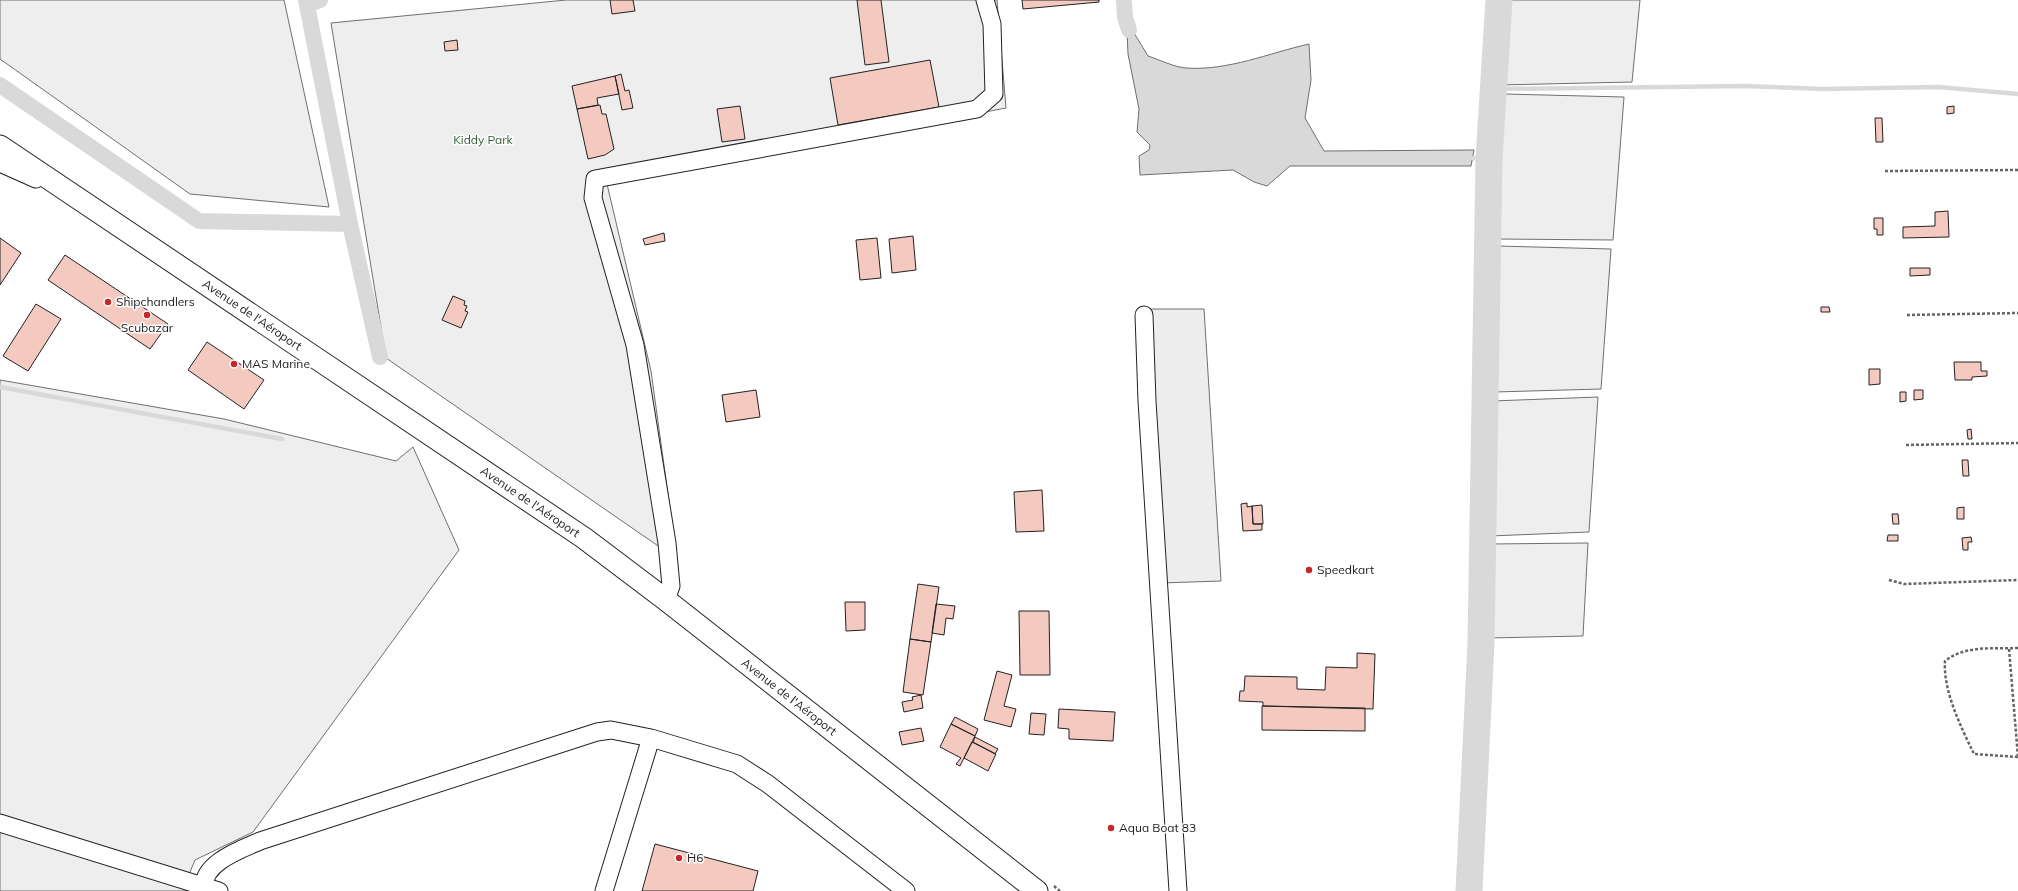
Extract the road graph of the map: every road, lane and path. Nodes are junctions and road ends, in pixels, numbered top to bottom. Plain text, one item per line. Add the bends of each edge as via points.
1 (985, 0) edge
2 (0, 146) edge
3 (0, 163) edge
4 (2018, 170) edge
5 (1885, 171) dead end
6 (74, 197) junction
7 (2018, 313) edge
8 (1144, 315) dead end
9 (1907, 315) dead end
10 (2018, 443) edge
11 (1906, 445) dead end
12 (1889, 580) dead end
13 (2018, 580) edge
14 (666, 600) junction
15 (2018, 648) edge
16 (2009, 649) junction
17 (651, 738) junction
18 (2018, 757) edge
19 (0, 823) edge
20 (209, 889) edge
21 (604, 891) edge
22 (906, 891) edge
23 (1037, 891) edge
24 (1178, 891) edge

1 - 14 street via 992,24 994,94 977,109 595,179 593,198 635,345 667,543 672,586
2 - 6 main road, Avenue de l'Aéroport
3 - 6 street
4 - 5 path
6 - 14 main road, Avenue de l'Aéroport via 577,534
7 - 9 path
8 - 24 street via 1146,387
10 - 11 path
12 - 13 path via 1904,584
14 - 23 main road, Avenue de l'Aéroport
15 - 16 path
16 - 18 path
16 - 18 path via 1970,650 1954,654 1945,661 1944,674 1959,724 1974,754
17 - 20 street via 611,730 597,732 260,841 230,854 209,871
17 - 21 street
17 - 22 street via 737,764 774,788
19 - 20 street

